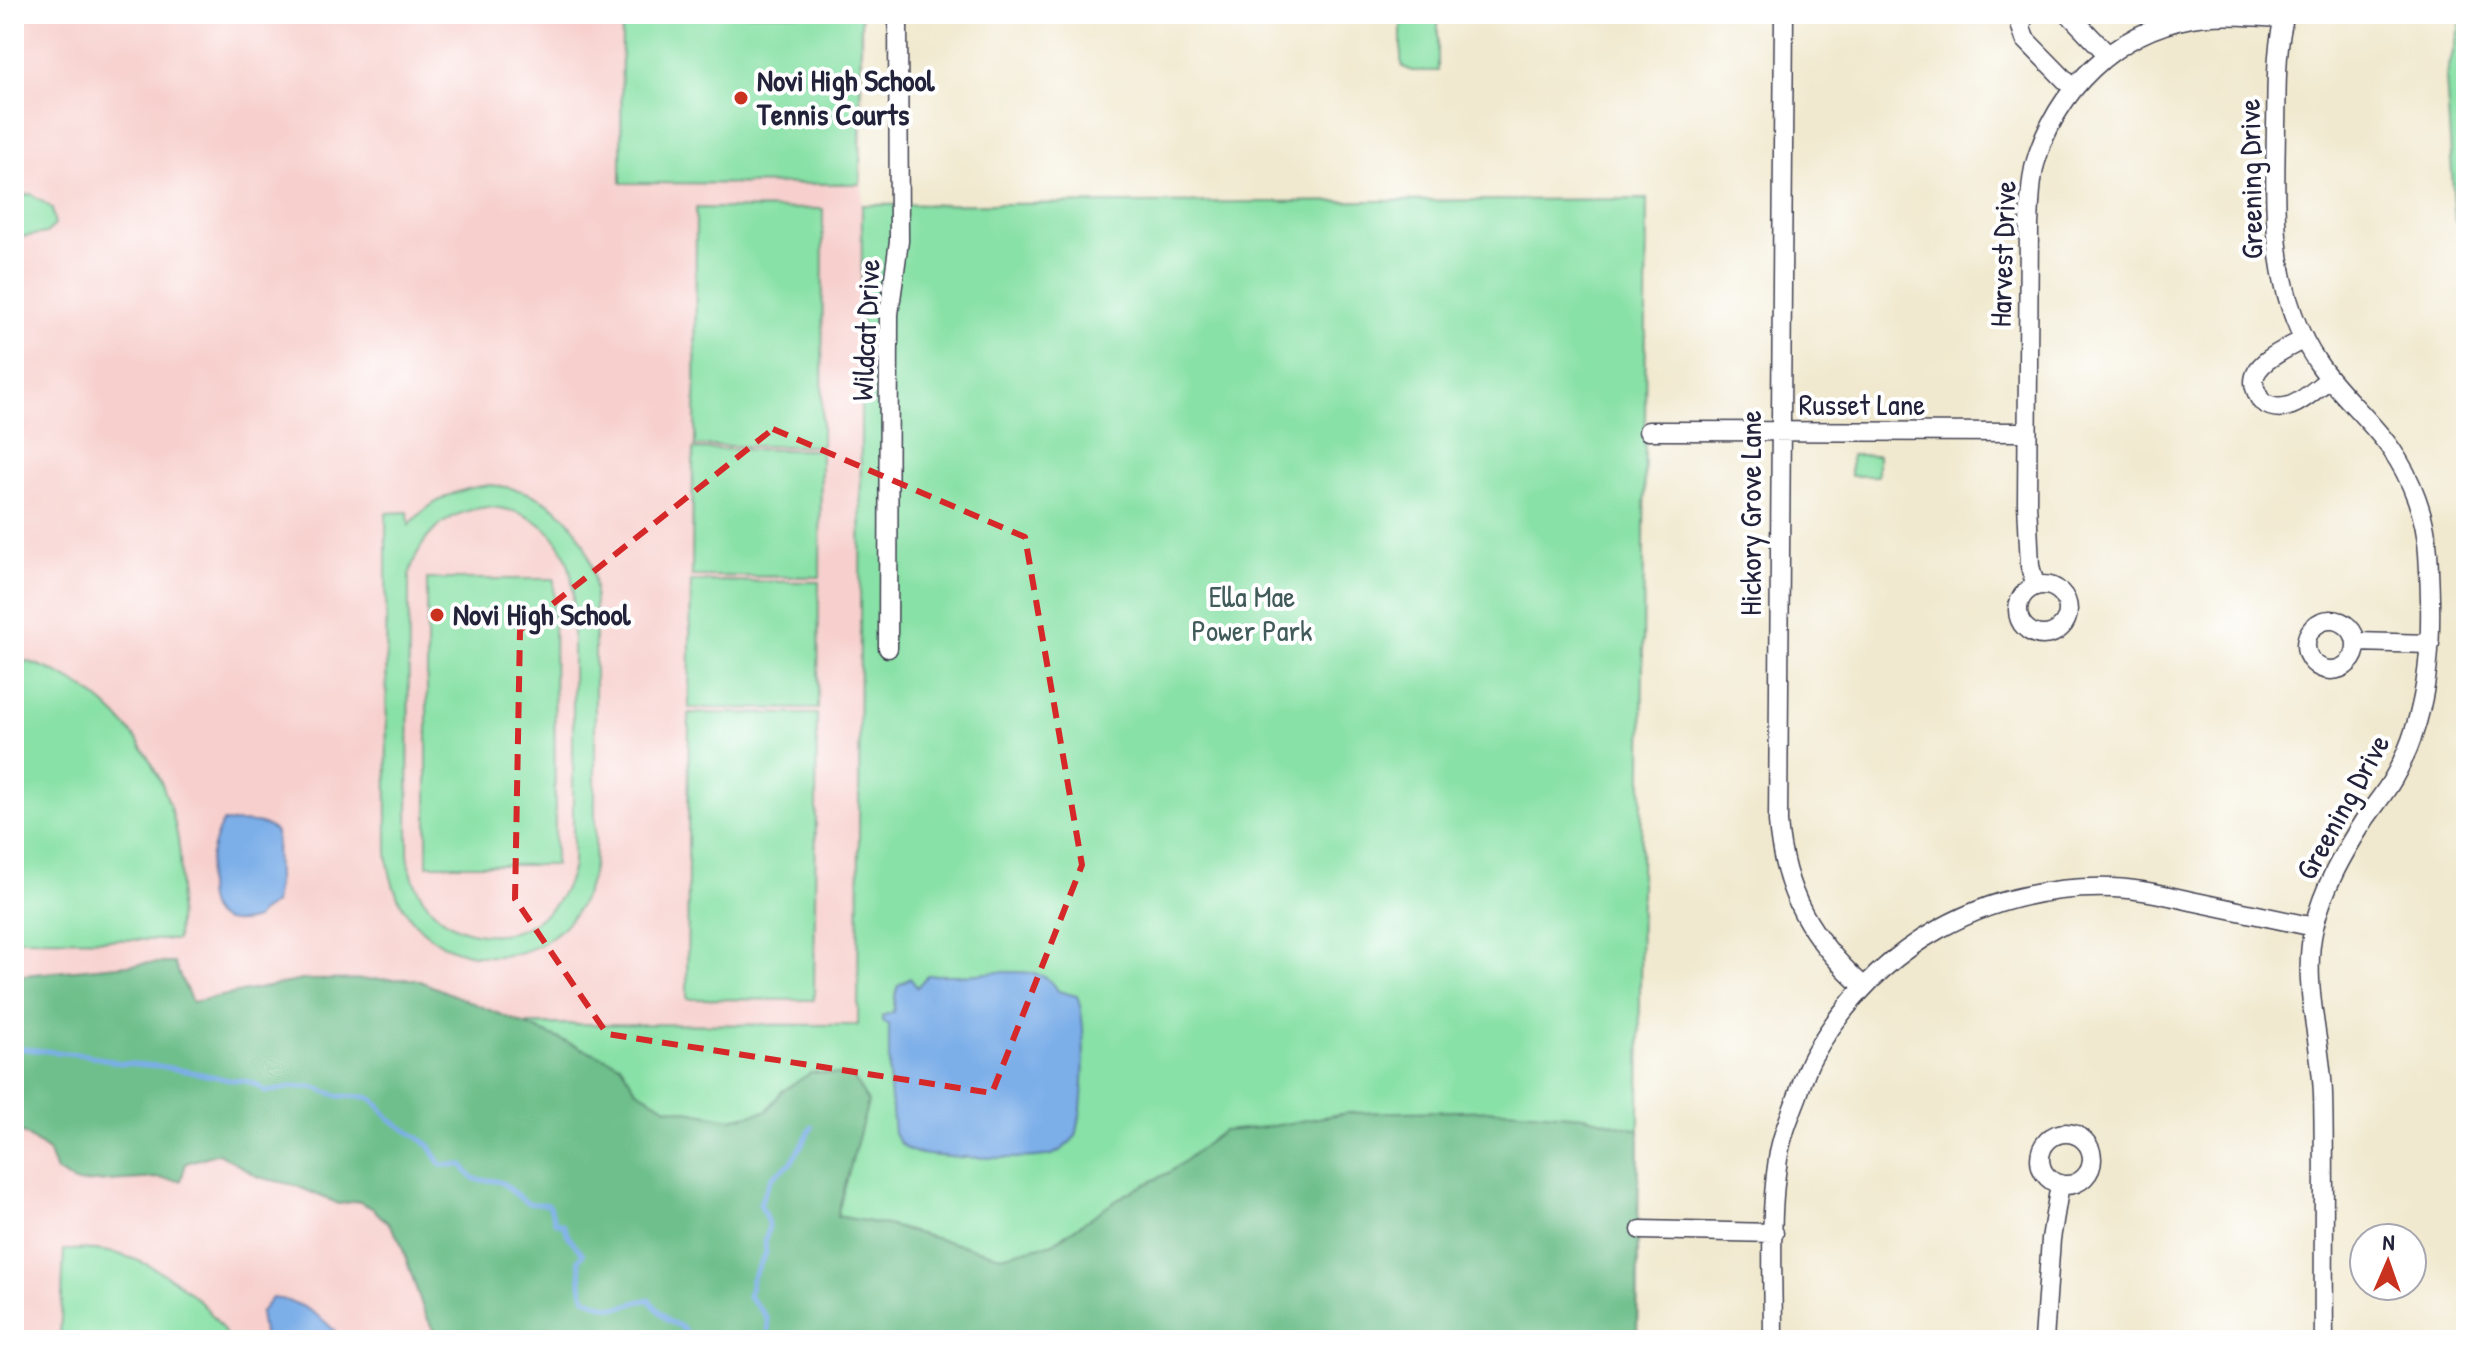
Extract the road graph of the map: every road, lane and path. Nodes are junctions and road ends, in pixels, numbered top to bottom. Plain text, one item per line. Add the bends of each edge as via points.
1 (898, 14) edge
2 (1784, 14) edge
3 (2024, 14) edge
4 (2069, 14) edge
5 (2284, 16) edge
6 (2108, 55) junction
7 (2073, 88) junction
8 (2304, 339) junction
9 (2329, 379) junction
10 (1648, 431) dead end
11 (2027, 432) junction
12 (1780, 433) junction
13 (2035, 585) dead end
14 (2356, 642) dead end
15 (2430, 644) junction
16 (888, 648) dead end
17 (2314, 927) junction
18 (1863, 986) junction
19 (2060, 1184) dead end
20 (1641, 1230) dead end
21 (1774, 1233) junction
22 (1773, 1340) edge
23 (2044, 1340) edge
24 (2324, 1340) edge

1 - 16 street, Wildcat Drive via 899,241 889,314
2 - 12 street, Hickory Grove Lane
3 - 7 street via 2025,39
4 - 6 street
5 - 6 street, Harvest Drive via 2188,19 2132,38
5 - 8 street, Greening Drive via 2277,73 2275,234 2284,285
6 - 7 street, Harvest Drive
7 - 11 street, Harvest Drive via 2045,136 2030,194
8 - 9 street, Greening Drive
8 - 9 street via 2257,372 2254,383 2261,401 2275,409 2287,408
9 - 15 street, Greening Drive via 2389,447 2417,501 2428,552
10 - 12 street, Russet Lane
11 - 12 street, Russet Lane
11 - 13 street, Harvest Drive via 2030,566
12 - 18 street, Hickory Grove Lane via 1781,849 1807,923 1830,955
14 - 15 street
15 - 17 street, Greening Drive via 2414,735 2392,781 2343,854
17 - 18 street via 2134,889 2050,892 1973,911 1940,927
17 - 24 street, Greening Drive via 2309,987 2323,1091
18 - 21 street via 1811,1059 1785,1129
19 - 23 street
20 - 21 street
21 - 22 street

